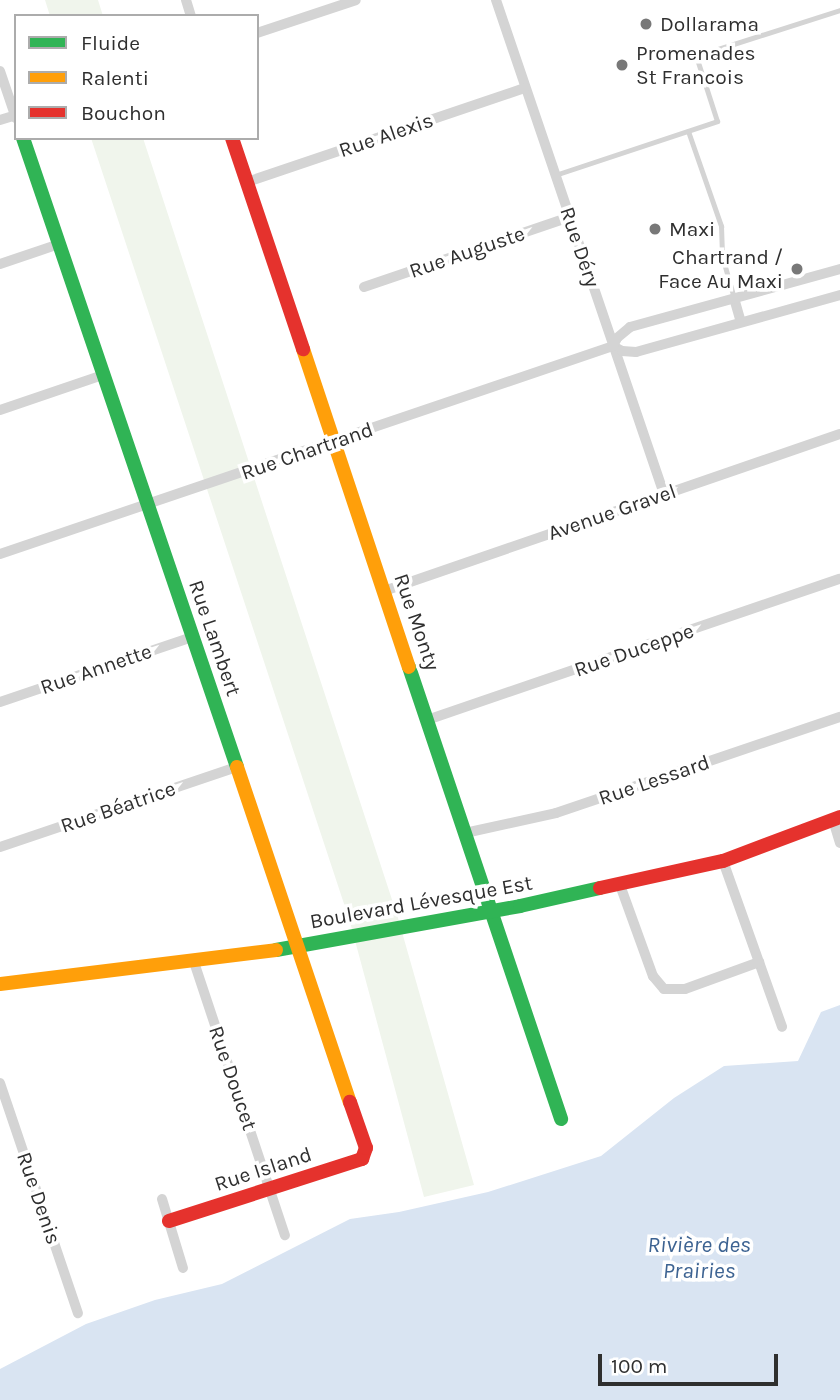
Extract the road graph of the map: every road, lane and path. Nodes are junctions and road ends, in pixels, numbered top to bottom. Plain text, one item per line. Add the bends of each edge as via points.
1 (356, 0) edge
2 (496, 0) edge
3 (840, 10) edge
4 (259, 32) edge
5 (0, 71) edge
6 (526, 88) junction
7 (14, 113) edge
8 (688, 131) junction
9 (24, 140) edge
10 (233, 140) edge
11 (555, 175) junction
12 (247, 182) junction
13 (570, 217) junction
14 (59, 244) junction
15 (0, 264) edge
16 (840, 269) edge
17 (364, 287) dead end
18 (840, 295) edge
19 (734, 298) junction
20 (741, 323) junction
21 (613, 346) junction
22 (103, 375) junction
23 (0, 410) edge
24 (840, 433) edge
25 (334, 442) junction
26 (664, 494) junction
27 (147, 505) junction
28 (0, 554) edge
29 (840, 579) edge
30 (384, 591) junction
31 (192, 637) junction
32 (0, 702) edge
33 (840, 717) edge
34 (427, 720) junction
35 (236, 767) junction
36 (836, 819) edge
37 (465, 833) junction
38 (840, 843) edge
39 (0, 847) edge
40 (723, 861) junction
41 (620, 886) junction
42 (491, 910) junction
43 (297, 946) junction
44 (194, 962) junction
45 (759, 962) junction
46 (0, 984) edge
47 (782, 1027) dead end
48 (0, 1083) edge
49 (561, 1119) dead end
50 (367, 1152) joint
51 (270, 1188) junction
52 (162, 1199) dead end
53 (169, 1221) junction
54 (285, 1235) dead end
55 (183, 1268) dead end
56 (78, 1314) dead end

1 - 4 street
2 - 6 street, Rue Déry
3 - 8 lane via 696,56 717,121
5 - 7 street
6 - 11 street, Rue Déry
6 - 12 street, Rue Alexis
8 - 11 lane
8 - 19 lane via 721,226 722,256
9 - 14 street, Rue Lambert
10 - 12 street, Rue Monty
11 - 13 street, Rue Déry
12 - 25 street, Rue Monty
13 - 17 street, Rue Auguste
13 - 21 street, Rue Déry
14 - 15 street
14 - 22 street, Rue Lambert
16 - 19 street, Rue Chartrand
18 - 20 street, Rue Chartrand
19 - 20 street
19 - 21 street, Rue Chartrand via 631,327
20 - 21 street, Rue Chartrand via 636,352 622,352
21 - 25 street, Rue Chartrand
21 - 26 street, Rue Déry
22 - 23 street
22 - 27 street, Rue Lambert
24 - 26 street, Avenue Gravel
25 - 27 street, Rue Chartrand
25 - 30 street, Rue Monty
26 - 30 street, Avenue Gravel
27 - 28 street, Rue Chartrand
27 - 31 street, Rue Lambert
29 - 34 street, Rue Duceppe
30 - 34 street, Rue Monty
31 - 32 street, Rue Annette
31 - 35 street, Rue Lambert
33 - 37 street, Rue Lessard via 556,813
34 - 37 street, Rue Monty
35 - 39 street, Rue Béatrice
35 - 43 street, Rue Lambert
36 - 38 street
36 - 40 street, Boulevard Lévesque Est
37 - 42 street, Rue Monty
40 - 41 street, Boulevard Lévesque Est
40 - 45 street
41 - 42 street, Boulevard Lévesque Est
41 - 45 street via 653,976 664,989 685,989
42 - 43 street, Boulevard Lévesque Est
42 - 49 street, Rue Monty
43 - 44 street, Boulevard Lévesque Est
43 - 50 street, Rue Lambert
44 - 46 street, Boulevard Lévesque Est
44 - 51 street, Rue Doucet
45 - 47 street
48 - 56 street, Rue Denis
50 - 51 street, Rue Island via 362,1159
51 - 53 street, Rue Island
51 - 54 street, Rue Doucet
52 - 53 street
53 - 55 street

